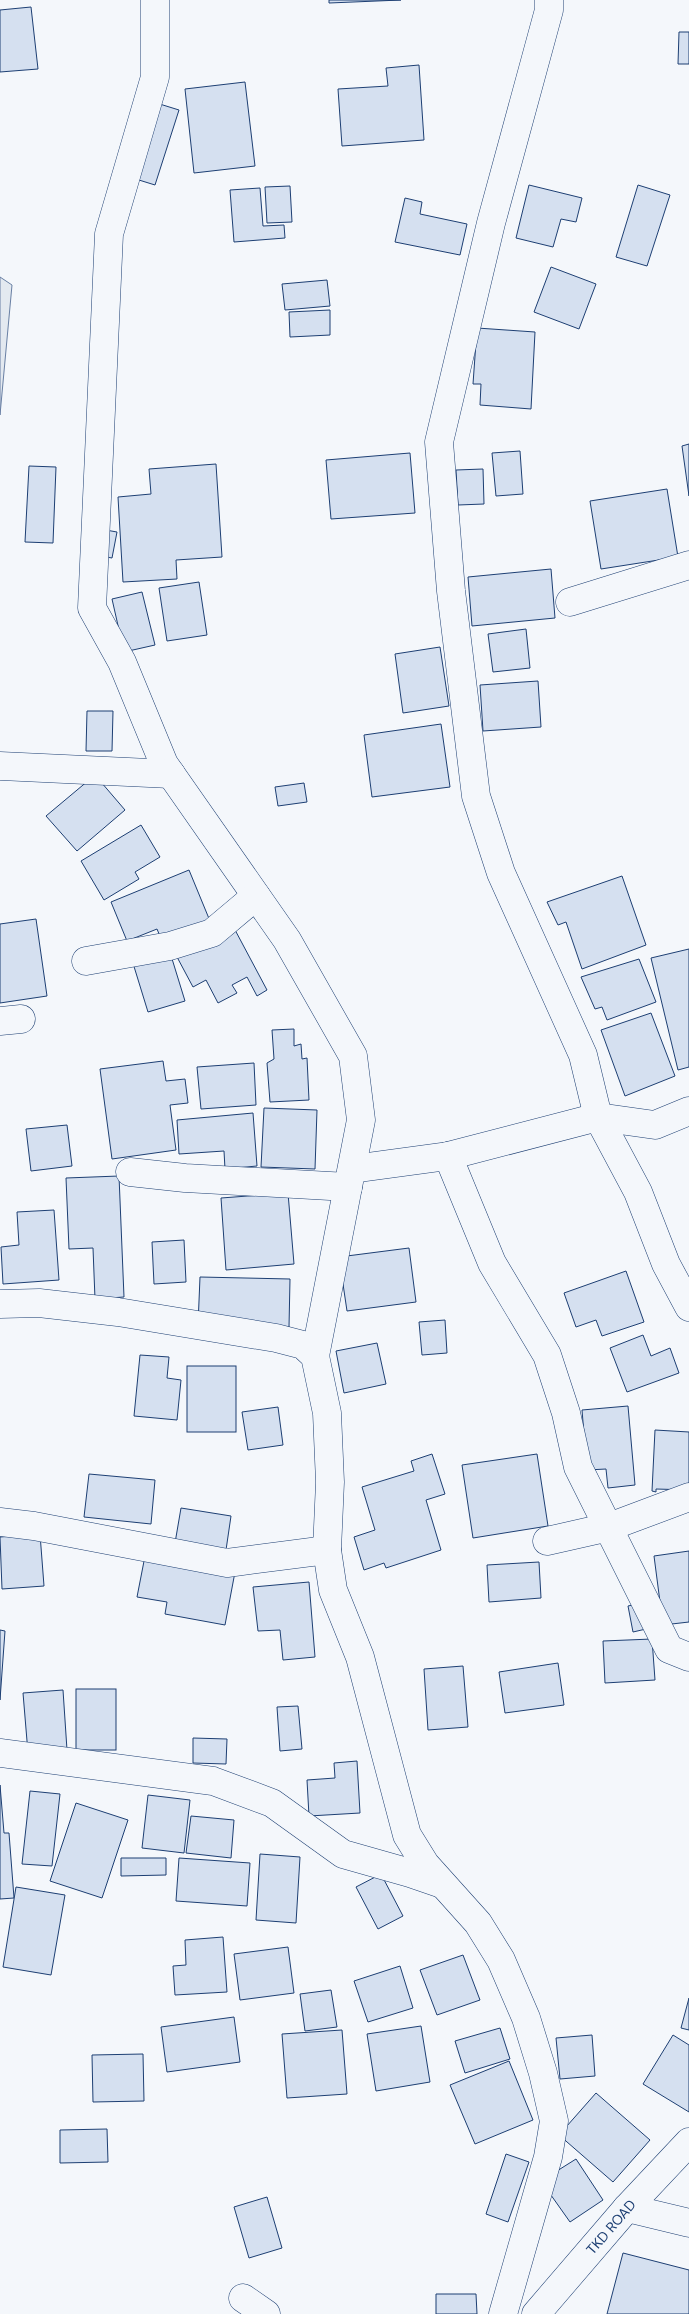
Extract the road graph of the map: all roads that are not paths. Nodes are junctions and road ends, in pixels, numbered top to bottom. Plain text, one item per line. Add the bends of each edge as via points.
1 (155, 0) edge
2 (549, 0) edge
3 (689, 565) edge
4 (570, 602) dead end
5 (0, 766) edge
6 (171, 774) junction
7 (256, 896) junction
8 (86, 961) dead end
9 (689, 1111) edge
10 (598, 1117) junction
11 (448, 1156) junction
12 (130, 1172) dead end
13 (350, 1178) junction
14 (0, 1304) edge
15 (689, 1307) edge
16 (315, 1356) junction
17 (689, 1497) edge
18 (0, 1522) edge
19 (609, 1526) junction
20 (547, 1541) dead end
21 (327, 1550) junction
22 (689, 1657) edge
23 (0, 1753) edge
24 (444, 1884) junction
25 (689, 2142) edge
26 (627, 2208) junction
27 (689, 2223) edge
28 (243, 2298) dead end
29 (266, 2314) edge
30 (503, 2314) edge
31 (536, 2314) edge

1 - 6 street via 155,77 109,234 92,608 122,662
2 - 10 street via 439,442 451,591 476,796 501,873 583,1055
3 - 4 street
5 - 6 street
6 - 7 street
7 - 8 street via 212,933 170,946
7 - 13 street via 286,940 353,1056 361,1120
9 - 10 street via 655,1125
10 - 11 street
10 - 15 street via 638,1192 666,1264
11 - 13 street
11 - 19 street via 492,1263 547,1355 566,1413 578,1467
12 - 13 street via 185,1178
13 - 16 street
14 - 16 street via 39,1303 118,1312 276,1338 303,1345
16 - 21 street via 327,1412 330,1482
17 - 19 street
18 - 21 street via 228,1563
19 - 20 street
19 - 22 street via 669,1648
21 - 24 street via 333,1590 360,1657 407,1835 425,1864
23 - 24 street via 213,1781 272,1803 343,1854
24 - 30 street via 478,1923 501,1960 526,2018 554,2121 548,2157
25 - 26 street, TKD ROAD
26 - 27 street
26 - 31 street, TKD ROAD
28 - 29 street

